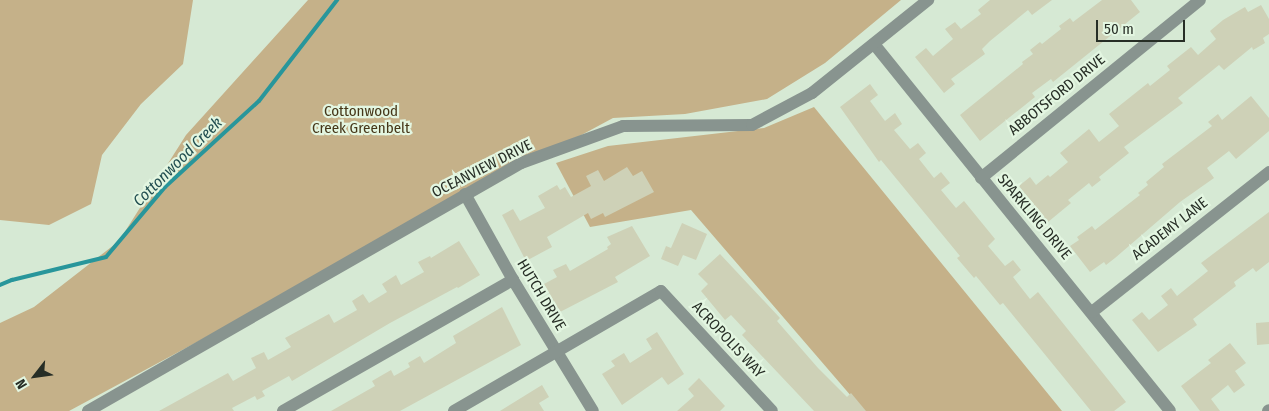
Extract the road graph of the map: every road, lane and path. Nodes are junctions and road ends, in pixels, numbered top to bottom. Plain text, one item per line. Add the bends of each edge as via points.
1 (928, 0) edge
2 (1200, 0) edge
3 (874, 44) junction
4 (1269, 172) edge
5 (981, 178) junction
6 (465, 194) junction
7 (513, 280) junction
8 (1092, 312) junction
9 (556, 351) junction
10 (88, 411) edge
11 (283, 411) edge
12 (454, 411) edge
13 (593, 411) edge
14 (772, 411) edge
15 (1170, 411) edge

1 - 3 street, OCEANVIEW DRIVE
2 - 5 street, ABBOTSFORD DRIVE
3 - 5 street, SPARKLING DRIVE
3 - 6 street, OCEANVIEW DRIVE via 812,93 752,125 623,126 521,163
4 - 8 street, ACADEMY LANE
5 - 8 street, SPARKLING DRIVE
6 - 7 street, HUTCH DRIVE
6 - 10 street, OCEANVIEW DRIVE
7 - 9 street, HUTCH DRIVE
7 - 11 street
8 - 15 street, SPARKLING DRIVE
9 - 12 street
9 - 13 street, HUTCH DRIVE
9 - 14 street, ACROPOLIS WAY via 661,292

